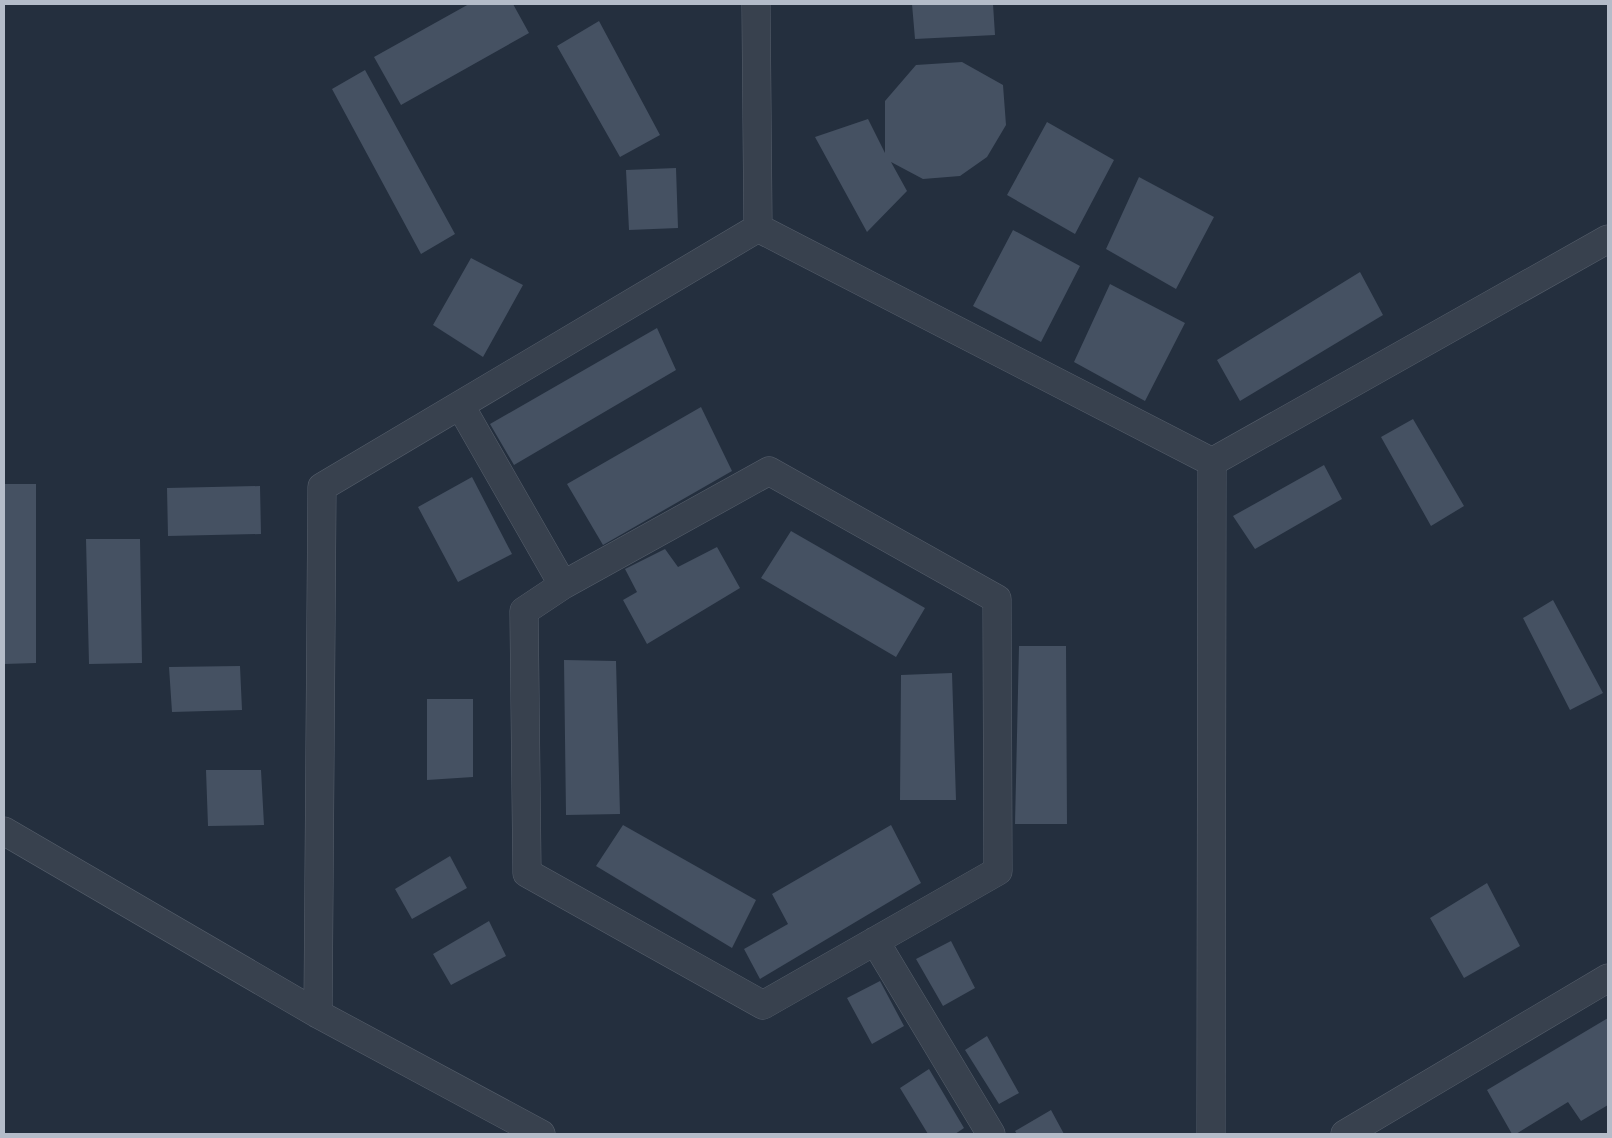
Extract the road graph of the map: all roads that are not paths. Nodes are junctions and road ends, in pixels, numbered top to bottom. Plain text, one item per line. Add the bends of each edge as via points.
1 (756, 4) edge
2 (758, 228) junction
3 (1608, 239) edge
4 (460, 405) junction
5 (1212, 462) junction
6 (563, 585) junction
7 (4, 831) edge
8 (876, 941) junction
9 (1608, 978) edge
10 (318, 1014) junction
11 (541, 1134) edge
12 (991, 1134) edge
13 (1211, 1134) edge
14 (1345, 1134) edge

1 - 2 street
2 - 4 street
2 - 5 street
3 - 5 street
4 - 6 street
4 - 10 street via 322,487
5 - 13 street
6 - 8 street via 524,611 527,873 763,1005
6 - 8 street via 769,470 997,599 998,871
7 - 10 street
8 - 12 street
9 - 14 street
10 - 11 street

